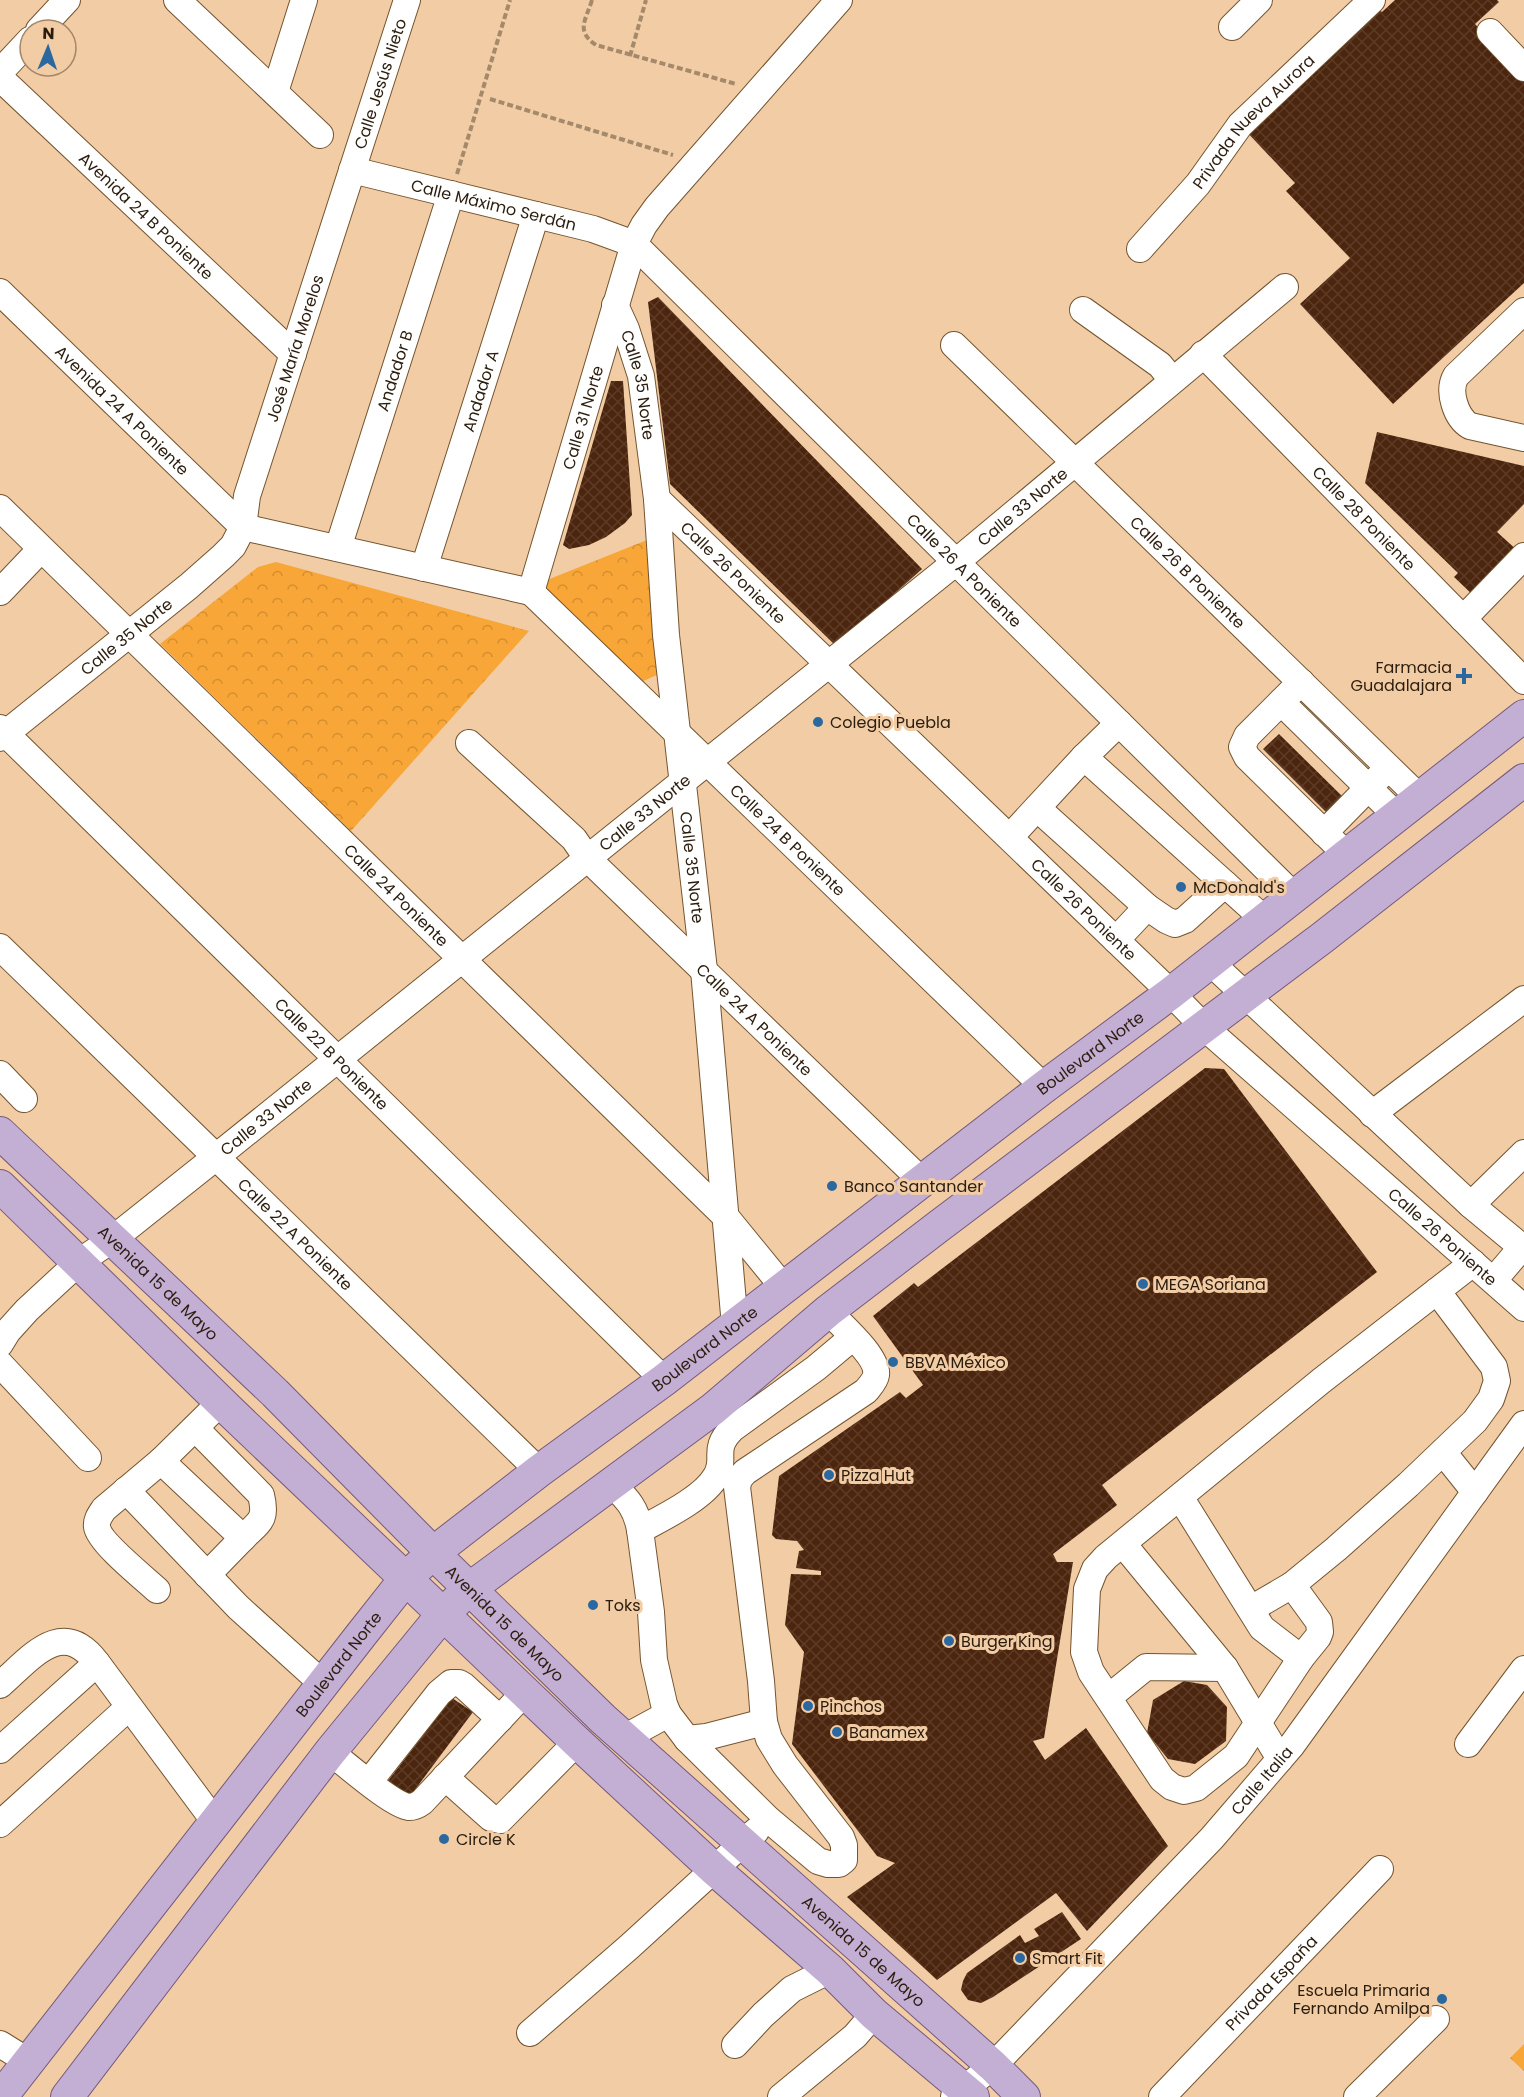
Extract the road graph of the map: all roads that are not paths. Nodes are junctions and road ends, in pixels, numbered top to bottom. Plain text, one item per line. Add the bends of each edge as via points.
1 (67, 0) edge
2 (177, 0) edge
3 (407, 0) edge
4 (838, 0) edge
5 (1259, 0) edge
6 (1372, 0) edge
7 (299, 1) edge
8 (50, 18) edge
9 (1232, 27) dead end
10 (1490, 32) dead end
11 (18, 53) edge
12 (1524, 68) edge
13 (0, 72) edge
14 (0, 78) edge
15 (275, 92) junction
16 (320, 135) dead end
17 (352, 170) junction
18 (451, 194) junction
19 (536, 215) junction
20 (634, 244) junction
21 (1140, 249) dead end
22 (1285, 287) dead end
23 (0, 292) edge
24 (615, 305) junction
25 (1083, 310) dead end
26 (1524, 311) edge
27 (954, 345) dead end
28 (293, 354) junction
29 (1203, 354) junction
30 (1172, 380) junction
31 (1524, 438) edge
32 (1075, 462) junction
33 (657, 499) junction
34 (0, 508) edge
35 (243, 527) junction
36 (338, 548) junction
37 (41, 549) junction
38 (1524, 556) edge
39 (956, 562) junction
40 (424, 567) junction
41 (0, 592) edge
42 (531, 592) junction
43 (1463, 619) junction
44 (129, 635) junction
45 (829, 664) junction
46 (1524, 681) edge
47 (1301, 682) junction
48 (1281, 702) junction
49 (1524, 716) edge
50 (1119, 723) junction
51 (677, 732) junction
52 (2, 733) edge
53 (469, 743) dead end
54 (1084, 757) junction
55 (707, 761) junction
56 (1389, 767) junction
57 (1524, 780) edge
58 (681, 783) junction
59 (1368, 788) junction
60 (1409, 807) junction
61 (1037, 808) junction
62 (1324, 833) junction
63 (1010, 837) junction
64 (1347, 855) junction
65 (587, 858) junction
66 (1225, 884) junction
67 (1295, 897) junction
68 (1147, 906) junction
69 (1265, 920) junction
70 (1116, 940) junction
71 (0, 947) edge
72 (461, 959) junction
73 (1209, 961) junction
74 (704, 970) junction
75 (1171, 993) junction
76 (1245, 995) junction
77 (1524, 999) edge
78 (1204, 1028) junction
79 (337, 1059) junction
80 (0, 1074) edge
81 (1044, 1087) junction
82 (24, 1099) dead end
83 (1372, 1114) junction
84 (0, 1133) edge
85 (1524, 1154) edge
86 (216, 1157) junction
87 (922, 1181) junction
88 (0, 1186) edge
89 (1471, 1205) junction
90 (726, 1217) junction
91 (113, 1239) junction
92 (1523, 1248) edge
93 (79, 1262) junction
94 (1473, 1263) junction
95 (1494, 1280) junction
96 (784, 1288) junction
97 (1437, 1291) junction
98 (1524, 1308) edge
99 (828, 1311) junction
100 (735, 1326) junction
101 (853, 1337) junction
102 (0, 1344) edge
103 (0, 1364) edge
104 (664, 1380) junction
105 (221, 1402) junction
106 (1524, 1424) edge
107 (195, 1428) junction
108 (1443, 1452) junction
109 (88, 1458) dead end
110 (161, 1461) junction
111 (539, 1471) junction
112 (727, 1482) junction
113 (611, 1483) junction
114 (126, 1490) junction
115 (1475, 1492) junction
116 (1180, 1497) junction
117 (640, 1530) junction
118 (243, 1538) junction
119 (1123, 1544) junction
120 (433, 1553) junction
121 (207, 1575) junction
122 (406, 1578) junction
123 (1292, 1585) junction
124 (469, 1589) junction
125 (157, 1590) dead end
126 (1251, 1609) junction
127 (443, 1614) junction
128 (1301, 1658) junction
129 (97, 1664) junction
130 (1225, 1668) junction
131 (1524, 1669) edge
132 (322, 1683) junction
133 (0, 1685) edge
134 (525, 1692) junction
135 (1109, 1697) junction
136 (129, 1707) junction
137 (668, 1714) junction
138 (500, 1719) junction
139 (764, 1722) junction
140 (1257, 1723) junction
141 (624, 1738) junction
142 (687, 1739) junction
143 (577, 1742) junction
144 (1468, 1744) dead end
145 (0, 1750) edge
146 (330, 1752) junction
147 (1280, 1760) junction
148 (445, 1777) junction
149 (369, 1782) junction
150 (768, 1819) junction
151 (215, 1822) junction
152 (0, 1824) edge
153 (744, 1843) junction
154 (1380, 1869) dead end
155 (715, 1870) junction
156 (830, 1970) junction
157 (874, 2014) junction
158 (1436, 2019) dead end
159 (530, 2032) dead end
160 (0, 2044) edge
161 (735, 2045) dead end
162 (29, 2062) junction
163 (993, 2066) junction
164 (964, 2094) edge
165 (2, 2097) edge
166 (67, 2097) edge
167 (781, 2097) edge
168 (1024, 2097) edge
169 (1162, 2097) edge
170 (1358, 2097) edge

1 - 8 street
2 - 15 street
3 - 17 street, Calle Jesús Nieto
4 - 20 street via 657,207
5 - 9 street
6 - 21 street, Privada Nueva Aurora via 1240,125 1198,184
7 - 15 street
10 - 12 street
11 - 13 street
14 - 28 street, Avenida 24 B Poniente
15 - 16 street
17 - 18 street, Calle Máximo Serdán
17 - 28 street, José María Morelos
18 - 19 street, Calle Máximo Serdán
18 - 36 street, Andador B
19 - 20 street, Calle Máximo Serdán
19 - 40 street, Andador A
20 - 24 street, Calle 31 Norte
20 - 39 street, Calle 26 A Poniente
22 - 29 street, Calle 33 Norte
23 - 35 street, Avenida 24 A Poniente
24 - 33 street, Calle 35 Norte via 640,376
24 - 42 street, Calle 31 Norte
25 - 30 street via 1160,365
26 - 31 street via 1456,376 1452,392 1463,422
27 - 32 street, Calle 26 B Poniente
28 - 35 street, José María Morelos via 247,496
29 - 30 street, Calle 33 Norte
29 - 43 street, Calle 28 Poniente
30 - 32 street, Calle 33 Norte
32 - 39 street, Calle 33 Norte
32 - 47 street, Calle 26 B Poniente
33 - 45 street, Calle 26 Poniente
33 - 51 street, Calle 35 Norte
34 - 37 street, Calle 24 Poniente
35 - 36 street
35 - 44 street, Calle 35 Norte via 224,556
36 - 40 street
37 - 41 street
37 - 44 street, Calle 24 Poniente
38 - 43 street
39 - 45 street, Calle 33 Norte
39 - 50 street, Calle 26 A Poniente
40 - 42 street
42 - 51 street, Calle 24 B Poniente
43 - 46 street, Calle 28 Poniente
44 - 52 street, Calle 35 Norte
44 - 72 street, Calle 24 Poniente
45 - 55 street, Calle 33 Norte
45 - 63 street, Calle 26 Poniente
47 - 48 street
47 - 56 street, Calle 26 B Poniente
48 - 59 street
48 - 62 street via 1246,736 1242,747 1247,757
49 - 60 main road, Boulevard Norte
50 - 54 street
50 - 67 street, Calle 26 A Poniente
51 - 55 street, Calle 24 B Poniente
51 - 58 street, Calle 35 Norte
52 - 79 street, Calle 22 B Poniente
53 - 65 street, Calle 24 A Poniente via 574,839
54 - 61 street
54 - 66 street
55 - 58 street, Calle 33 Norte
55 - 81 street, Calle 24 B Poniente
56 - 59 street
56 - 60 street, Calle 26 B Poniente
57 - 76 main road
58 - 65 street, Calle 33 Norte
58 - 74 street, Calle 35 Norte
59 - 60 street
59 - 62 street
60 - 64 main road, Boulevard Norte
61 - 63 street
61 - 68 street
62 - 64 street
63 - 70 street, Calle 26 Poniente
64 - 67 main road, Boulevard Norte
65 - 72 street, Calle 33 Norte
65 - 74 street, Calle 24 A Poniente
66 - 68 street via 1185,920 1175,924
66 - 69 street
67 - 69 main road, Boulevard Norte
68 - 70 street
69 - 73 main road, Boulevard Norte
70 - 75 street, Calle 26 Poniente
71 - 86 street, Calle 22 A Poniente
72 - 79 street, Calle 33 Norte
72 - 90 street, Calle 24 Poniente
73 - 75 main road, Boulevard Norte
73 - 76 street
74 - 87 street, Calle 24 A Poniente
74 - 90 street, Calle 35 Norte
75 - 78 street, Calle 26 Poniente
75 - 81 main road, Boulevard Norte
76 - 78 main road
76 - 83 street
77 - 83 street
78 - 94 street, Calle 26 Poniente
78 - 99 main road
79 - 86 street, Calle 33 Norte
79 - 104 street, Calle 22 B Poniente
80 - 82 street
81 - 87 main road, Boulevard Norte
83 - 89 street
84 - 91 main road, Avenida 15 de Mayo
85 - 89 street
86 - 91 street, Calle 33 Norte
86 - 111 street, Calle 22 A Poniente
87 - 96 main road, Boulevard Norte
88 - 93 main road
89 - 92 street
90 - 96 street, Calle 24 Poniente
90 - 100 street, Calle 35 Norte
91 - 93 street, Calle 33 Norte
91 - 120 main road, Avenida 15 de Mayo
92 - 95 street
93 - 102 street, Calle 33 Norte via 27,1310
93 - 105 main road
94 - 95 street, Calle 26 Poniente
94 - 97 street
95 - 98 street, Calle 26 Poniente
96 - 100 main road, Boulevard Norte
97 - 108 street via 1494,1367 1497,1382 1491,1399 1475,1420
97 - 116 street
99 - 101 street
99 - 113 main road via 713,1409
100 - 104 main road, Boulevard Norte
101 - 112 street via 727,1433 720,1444 720,1466
101 - 112 street via 875,1365 876,1374 866,1391 739,1479
103 - 109 street
104 - 111 main road, Boulevard Norte
105 - 107 street
105 - 122 main road
106 - 115 street, Calle Italia
107 - 110 street
107 - 118 street via 261,1495 265,1510
108 - 115 street
108 - 123 street
110 - 114 street
110 - 118 street
111 - 120 main road, Boulevard Norte
112 - 117 street
112 - 139 street via 761,1681
113 - 117 street via 633,1506
113 - 124 main road
114 - 121 street
114 - 125 street via 104,1509 97,1527 108,1545
115 - 147 street, Calle Italia
116 - 119 street
116 - 126 street
117 - 137 street via 654,1660
118 - 121 street
119 - 130 street
119 - 135 street via 1095,1569 1087,1589 1084,1652 1091,1672
120 - 122 main road, Boulevard Norte
120 - 124 main road, Avenida 15 de Mayo
121 - 132 street
122 - 127 main road
122 - 132 main road, Boulevard Norte
123 - 126 street
123 - 128 street via 1320,1627
124 - 127 main road
124 - 141 main road, Avenida 15 de Mayo
126 - 128 street via 1262,1628
127 - 134 main road
127 - 146 main road
128 - 140 street
129 - 133 street via 80,1645 56,1642 44,1647
129 - 136 street
129 - 145 street
130 - 135 street via 1146,1667
130 - 140 street
131 - 144 street
132 - 151 main road, Boulevard Norte
134 - 138 street
134 - 143 main road
135 - 140 street via 1162,1779 1184,1791 1196,1788 1236,1756
136 - 151 street
136 - 152 street
137 - 141 street
137 - 142 street
138 - 148 street
138 - 149 street via 464,1686 451,1683
139 - 142 street
139 - 150 street via 785,1765 841,1837 844,1860 839,1864 818,1861
140 - 147 street
141 - 153 main road, Avenida 15 de Mayo
142 - 150 street
143 - 148 street via 500,1820 491,1818
143 - 155 main road
146 - 149 street
146 - 166 main road
147 - 163 street, Calle Italia via 1212,1838
148 - 149 street via 423,1802 413,1807 391,1798
150 - 153 street
151 - 162 main road, Boulevard Norte
153 - 155 street
153 - 163 main road, Avenida 15 de Mayo
154 - 169 street, Privada España
155 - 156 main road
155 - 159 street
156 - 157 main road
156 - 161 street via 792,1989
157 - 164 main road
157 - 167 street via 855,2036
158 - 170 street
160 - 162 street
162 - 165 main road, Boulevard Norte
163 - 164 street, Calle Italia
163 - 168 main road, Avenida 15 de Mayo

